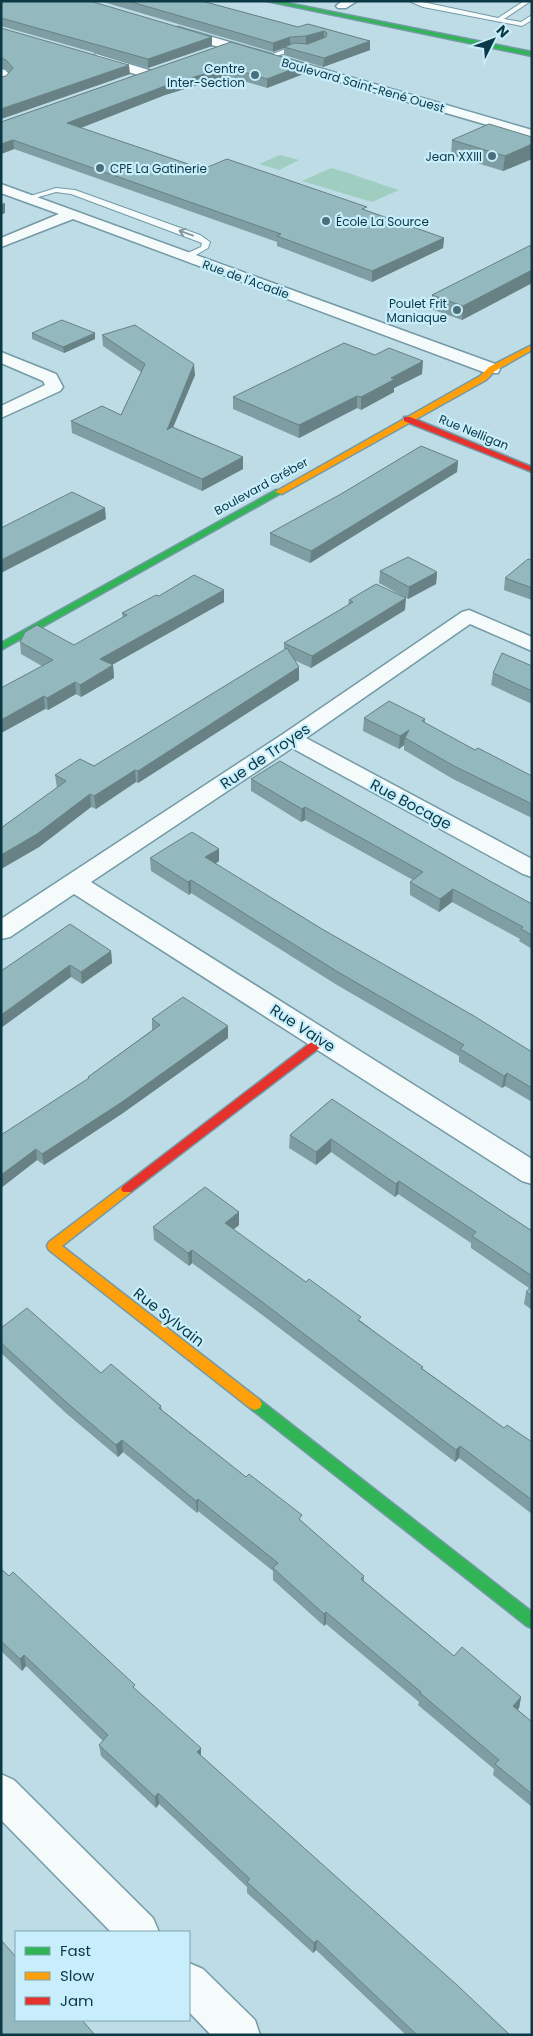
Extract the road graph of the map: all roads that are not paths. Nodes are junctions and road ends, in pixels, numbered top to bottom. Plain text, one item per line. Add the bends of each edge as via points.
1 (269, 1) edge
2 (315, 1) edge
3 (412, 1) edge
4 (528, 1) edge
5 (347, 4) edge
6 (532, 16) edge
7 (500, 19) junction
8 (163, 26) edge
9 (532, 44) edge
10 (229, 46) junction
11 (306, 49) edge
12 (207, 53) edge
13 (532, 54) edge
14 (86, 55) edge
15 (268, 57) junction
16 (152, 72) joint
17 (1, 73) edge
18 (1, 80) edge
19 (128, 81) edge
20 (532, 134) edge
21 (1, 188) edge
22 (28, 198) junction
23 (72, 214) junction
24 (1, 243) edge
25 (186, 257) junction
26 (532, 347) edge
27 (1, 357) edge
28 (492, 369) junction
29 (1, 413) edge
30 (406, 419) junction
31 (532, 470) edge
32 (532, 645) edge
33 (1, 647) edge
34 (290, 739) junction
35 (532, 869) edge
36 (75, 882) junction
37 (1, 932) edge
38 (322, 1040) junction
39 (532, 1173) edge
40 (532, 1621) edge
41 (1, 1793) edge
42 (138, 1931) edge
43 (190, 1984) edge
44 (240, 2035) edge

1 - 13 main road
2 - 5 main road
3 - 7 lane
4 - 7 lane
5 - 9 main road
6 - 7 lane via 522,24
8 - 10 street, Boulevard Saint-René Ouest
10 - 12 street
10 - 15 street, Boulevard Saint-René Ouest
11 - 15 lane via 293,48
14 - 16 street
15 - 20 street, Boulevard Saint-René Ouest
16 - 19 street
17 - 18 street via 6,77
21 - 22 street, Rue de l'Acadie
22 - 23 street, Rue de l'Acadie
25 -> 22 lane via 204,248 206,242 72,192 56,190
23 - 24 street
23 - 25 street, Rue de l'Acadie
25 - 28 street, Rue de l'Acadie
26 - 28 main road, Boulevard Gréber
27 - 29 street via 50,378 54,387
28 - 30 main road, Boulevard Gréber via 482,378
30 - 31 main road, Rue Nelligan
30 - 33 main road, Boulevard Gréber
32 - 34 street, Rue de Troyes via 469,616
34 - 35 street, Rue Bocage
34 - 36 street, Rue de Troyes
36 - 37 street, Rue de Troyes
36 - 38 street, Rue Vaive
38 - 39 street, Rue Vaive
38 - 40 main road, Rue Sylvain via 53,1246
41 - 42 street
43 - 44 street

